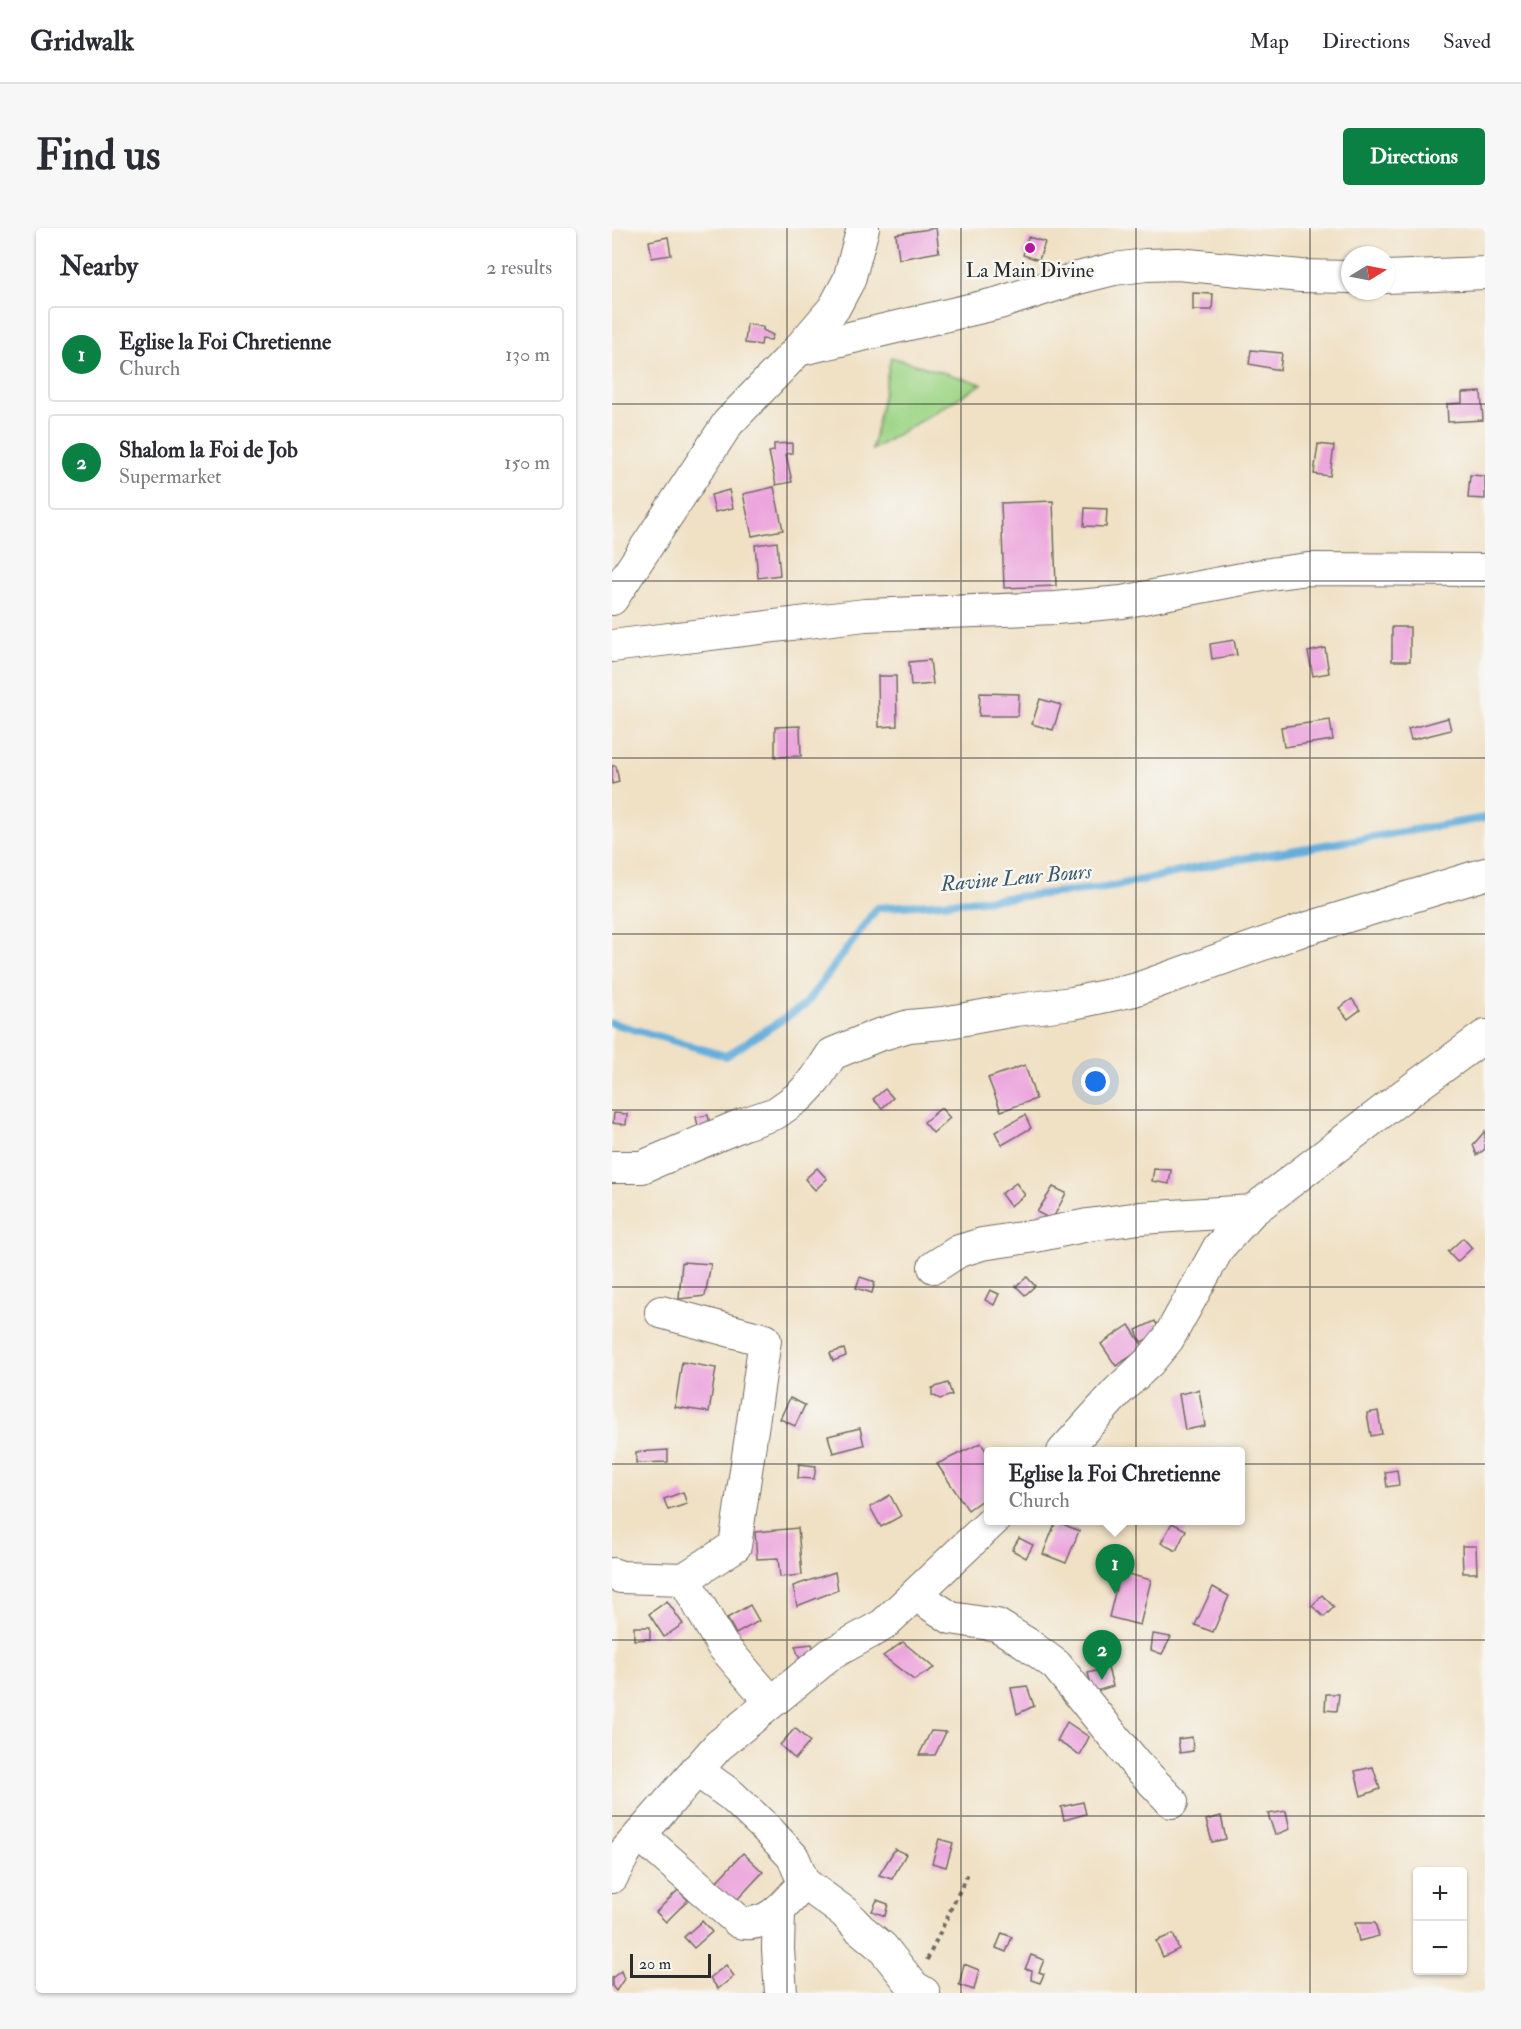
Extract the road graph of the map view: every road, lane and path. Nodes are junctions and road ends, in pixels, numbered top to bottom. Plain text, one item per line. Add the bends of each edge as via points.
1 (862, 228) edge
2 (1485, 273) edge
3 (1395, 276) edge
4 (1341, 277) edge
5 (798, 350) junction
6 (1485, 570) edge
7 (612, 599) edge
8 (612, 646) edge
9 (1485, 874) edge
10 (1485, 1036) edge
11 (612, 1167) edge
12 (1252, 1211) junction
13 (934, 1267) dead end
14 (661, 1312) dead end
15 (1068, 1447) edge
16 (990, 1525) edge
17 (612, 1574) edge
18 (684, 1579) junction
19 (915, 1595) junction
20 (771, 1702) junction
21 (696, 1770) junction
22 (1172, 1802) dead end
23 (622, 1852) edge
24 (969, 1871) dead end
25 (804, 1883) junction
26 (779, 1911) junction
27 (919, 1990) edge
28 (781, 1993) edge

1 - 5 street via 849,280 834,308
2 - 3 street
4 - 5 street via 1178,264 1135,266 1078,278 999,303
5 - 7 street via 728,423
6 - 8 street via 1308,569 1122,602 865,615
9 - 11 street via 1305,929 1134,990 1073,1003 909,1026 876,1036 832,1054 800,1096 776,1113 642,1167
10 - 12 street
12 - 13 street via 1088,1225 982,1244 959,1251
12 - 15 street via 1219,1247 1168,1339
14 - 18 street via 765,1340 735,1546
16 - 19 street
17 - 18 street
18 - 20 street via 722,1645
19 - 20 street via 883,1625 831,1654
19 - 22 street via 951,1618 997,1625 1056,1665
20 - 21 street via 718,1746
21 - 23 street
21 - 25 street via 769,1831 793,1857
23 - 26 street via 739,1922 761,1922
24 - 27 path
25 - 26 street
25 - 27 street via 882,1947
26 - 28 street

